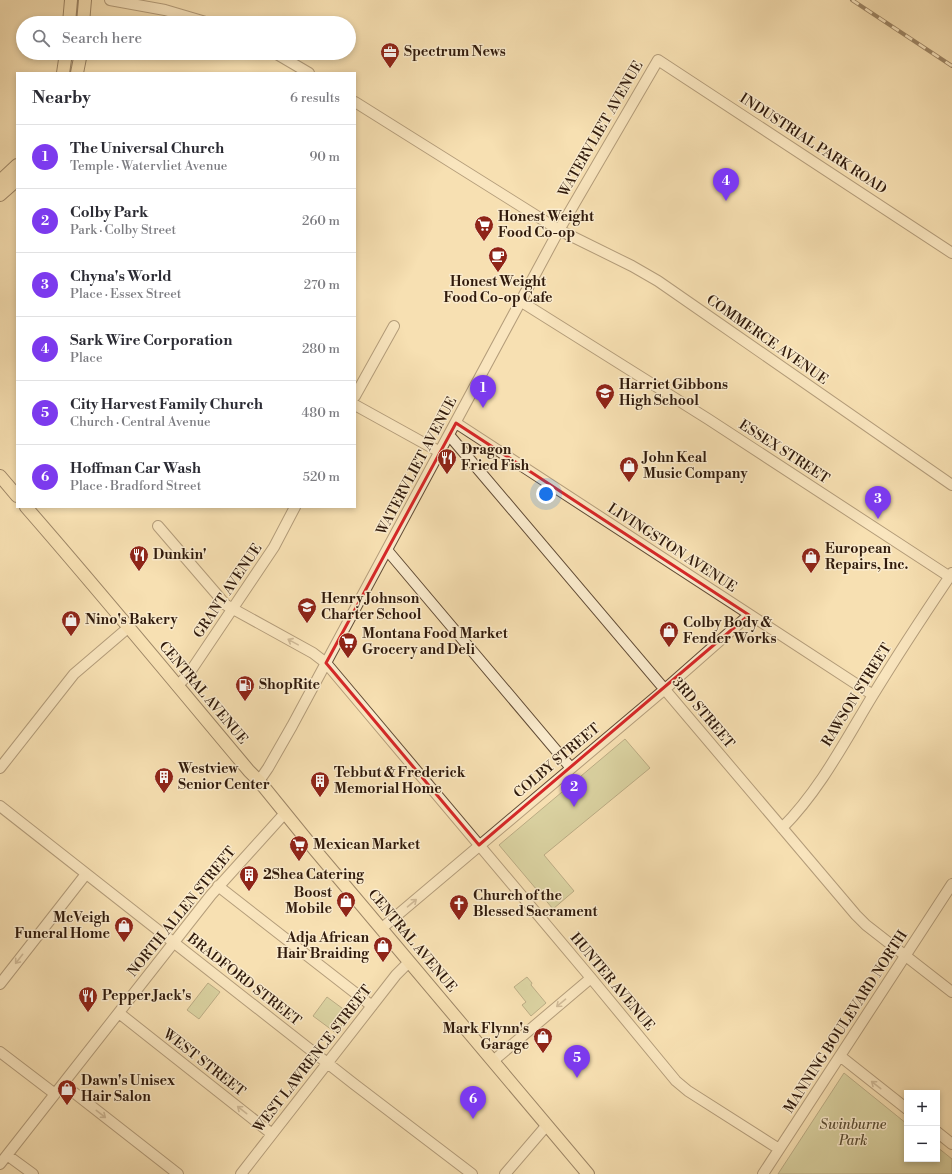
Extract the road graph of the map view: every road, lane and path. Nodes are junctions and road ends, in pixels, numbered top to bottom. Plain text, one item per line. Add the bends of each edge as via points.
1 (71, 0) edge
2 (85, 0) edge
3 (110, 0) edge
4 (70, 16) edge
5 (84, 16) edge
6 (185, 16) edge
7 (65, 60) edge
8 (80, 60) edge
9 (287, 60) edge
10 (658, 60) joint
11 (63, 72) edge
12 (77, 72) edge
13 (307, 72) edge
14 (356, 103) edge
15 (16, 167) edge
16 (0, 181) edge
17 (16, 181) edge
18 (0, 195) edge
19 (559, 230) junction
20 (952, 253) edge
21 (520, 301) junction
22 (394, 326) dead end
23 (356, 394) edge
24 (356, 406) edge
25 (456, 423) junction
26 (449, 435) junction
27 (440, 452) junction
28 (0, 476) edge
29 (952, 485) edge
30 (16, 495) edge
31 (27, 508) edge
32 (294, 508) edge
33 (158, 526) dead end
34 (387, 550) junction
35 (951, 575) edge
36 (233, 609) junction
37 (749, 616) junction
38 (130, 627) junction
39 (326, 663) junction
40 (177, 686) junction
41 (665, 689) junction
42 (873, 695) junction
43 (0, 768) edge
44 (571, 768) junction
45 (259, 781) junction
46 (0, 806) edge
47 (286, 813) junction
48 (782, 828) junction
49 (479, 845) junction
50 (86, 874) junction
51 (952, 884) edge
52 (218, 886) junction
53 (382, 928) junction
54 (174, 942) junction
55 (906, 956) junction
56 (409, 962) junction
57 (591, 978) junction
58 (0, 984) edge
59 (952, 992) edge
60 (372, 1006) junction
61 (119, 1013) junction
62 (0, 1052) edge
63 (840, 1056) junction
64 (493, 1061) junction
65 (327, 1063) junction
66 (63, 1084) junction
67 (55, 1094) junction
68 (904, 1107) edge
69 (547, 1125) junction
70 (272, 1134) junction
71 (940, 1134) edge
72 (952, 1144) edge
73 (779, 1150) junction
74 (7, 1155) junction
75 (0, 1164) edge
76 (33, 1174) edge
77 (178, 1174) edge
78 (241, 1174) edge
79 (472, 1174) edge
80 (505, 1174) edge
81 (588, 1174) edge
82 (763, 1174) edge

1 - 4 main road
2 - 5 main road
3 - 6 street
7 - 11 main road
8 - 12 main road
9 - 13 street
10 - 19 street, WATERVLIET AVENUE
10 - 20 street, INDUSTRIAL PARK ROAD
14 - 19 street, COMMERCE AVENUE
15 - 16 main road
17 - 18 main road
19 - 21 street, WATERVLIET AVENUE
19 - 29 street, COMMERCE AVENUE via 658,281
21 - 25 street, WATERVLIET AVENUE
21 - 35 street, ESSEX STREET
22 - 23 street
24 - 27 street
25 - 26 street, WATERVLIET AVENUE
25 - 37 street, LIVINGSTON AVENUE
26 - 27 street, WATERVLIET AVENUE
26 - 41 street, 3RD STREET
27 - 34 street, WATERVLIET AVENUE
28 - 30 main road
31 - 38 main road, CENTRAL AVENUE
32 - 36 street, GRANT AVENUE via 274,547
33 - 36 street, HUNTER AVENUE via 224,603
34 - 39 street, WATERVLIET AVENUE
34 - 44 street
35 - 42 street, RAWSON STREET
39 -> 36 street, HUNTER AVENUE via 313,653
36 - 40 street, GRANT AVENUE via 188,675
37 - 41 street, COLBY STREET
37 - 42 street, LIVINGSTON AVENUE
38 - 40 main road, CENTRAL AVENUE
38 - 43 street via 74,674
39 - 45 street, WATERVLIET AVENUE
39 - 49 street, HUNTER AVENUE
40 - 45 main road, CENTRAL AVENUE
41 - 44 street, COLBY STREET
41 - 48 street, 3RD STREET
42 - 48 street, RAWSON STREET via 822,778
44 - 49 street, COLBY STREET
45 - 47 main road, CENTRAL AVENUE
46 - 50 street, BRADFORD STREET
47 - 52 street, NORTH ALLEN STREET
47 - 53 main road, CENTRAL AVENUE
48 - 55 street, 3RD STREET via 856,915
53 -> 49 street, COLBY STREET
49 - 57 street, HUNTER AVENUE
50 - 54 street, BRADFORD STREET
50 -> 58 street
51 - 55 street, MANNING BOULEVARD NORTH
52 - 54 street, NORTH ALLEN STREET
52 - 60 street
53 - 56 main road, CENTRAL AVENUE
54 - 61 street, NORTH ALLEN STREET
54 - 65 street, BRADFORD STREET
55 - 59 street, 3RD STREET
55 - 63 street, MANNING BOULEVARD NORTH
56 - 60 street, WEST LAWRENCE STREET
56 - 64 main road, CENTRAL AVENUE
57 -> 64 street
57 - 73 street, HUNTER AVENUE via 676,1081
60 - 65 street, WEST LAWRENCE STREET
61 - 66 street, NORTH ALLEN STREET
70 -> 61 street, WEST STREET
62 - 67 street
68 -> 63 street
63 - 73 street, MANNING BOULEVARD NORTH
64 - 69 main road, CENTRAL AVENUE
65 - 70 street, WEST LAWRENCE STREET
65 - 79 street, BRADFORD STREET
66 - 67 street, NORTH ALLEN STREET
66 -> 77 street
67 - 74 street, NORTH ALLEN STREET
69 - 80 street
69 - 81 main road, CENTRAL AVENUE
70 - 78 street, WEST LAWRENCE STREET
71 - 72 street
73 - 82 street, MANNING BOULEVARD NORTH
74 - 75 street, NORTH ALLEN STREET
74 - 76 street

